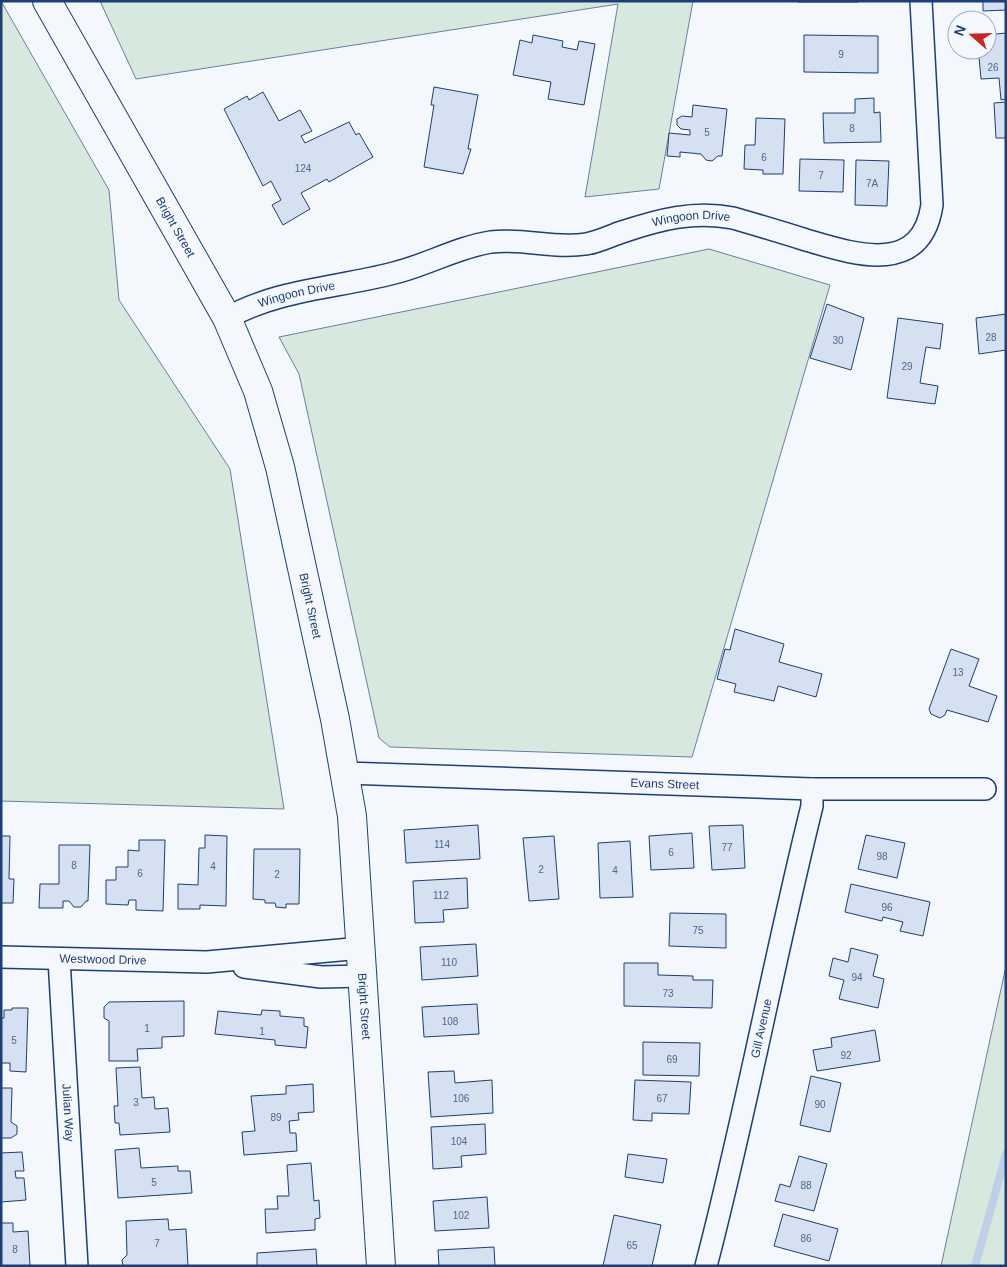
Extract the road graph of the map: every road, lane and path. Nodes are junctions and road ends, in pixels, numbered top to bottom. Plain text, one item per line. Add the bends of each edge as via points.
1 (47, 1) edge
2 (921, 1) edge
3 (227, 318) junction
4 (346, 773) junction
5 (985, 789) dead end
6 (812, 790) junction
7 (362, 948) junction
8 (1, 958) edge
9 (60, 959) junction
10 (206, 962) junction
11 (363, 976) junction
12 (77, 1266) edge
13 (381, 1266) edge
14 (706, 1266) edge

1 - 3 street, Bright Street
2 - 3 street, Wingoon Drive via 932,205 930,219 918,240 899,252 877,256 853,253 732,218 691,215 663,219 575,245 491,242 394,273 272,298 250,305
3 - 4 street, Bright Street via 258,391 280,467
4 - 6 street, Evans Street
4 - 7 street, Bright Street
5 - 6 street, Evans Street
6 - 14 street, Gill Avenue via 812,806 755,1062
7 - 10 street, Westwood Drive
7 - 11 street, Bright Street
8 - 9 street, Westwood Drive
9 - 10 street, Westwood Drive
9 - 12 street, Julian Way
10 - 11 street, Westwood Drive via 321,977
11 - 13 street, Bright Street

